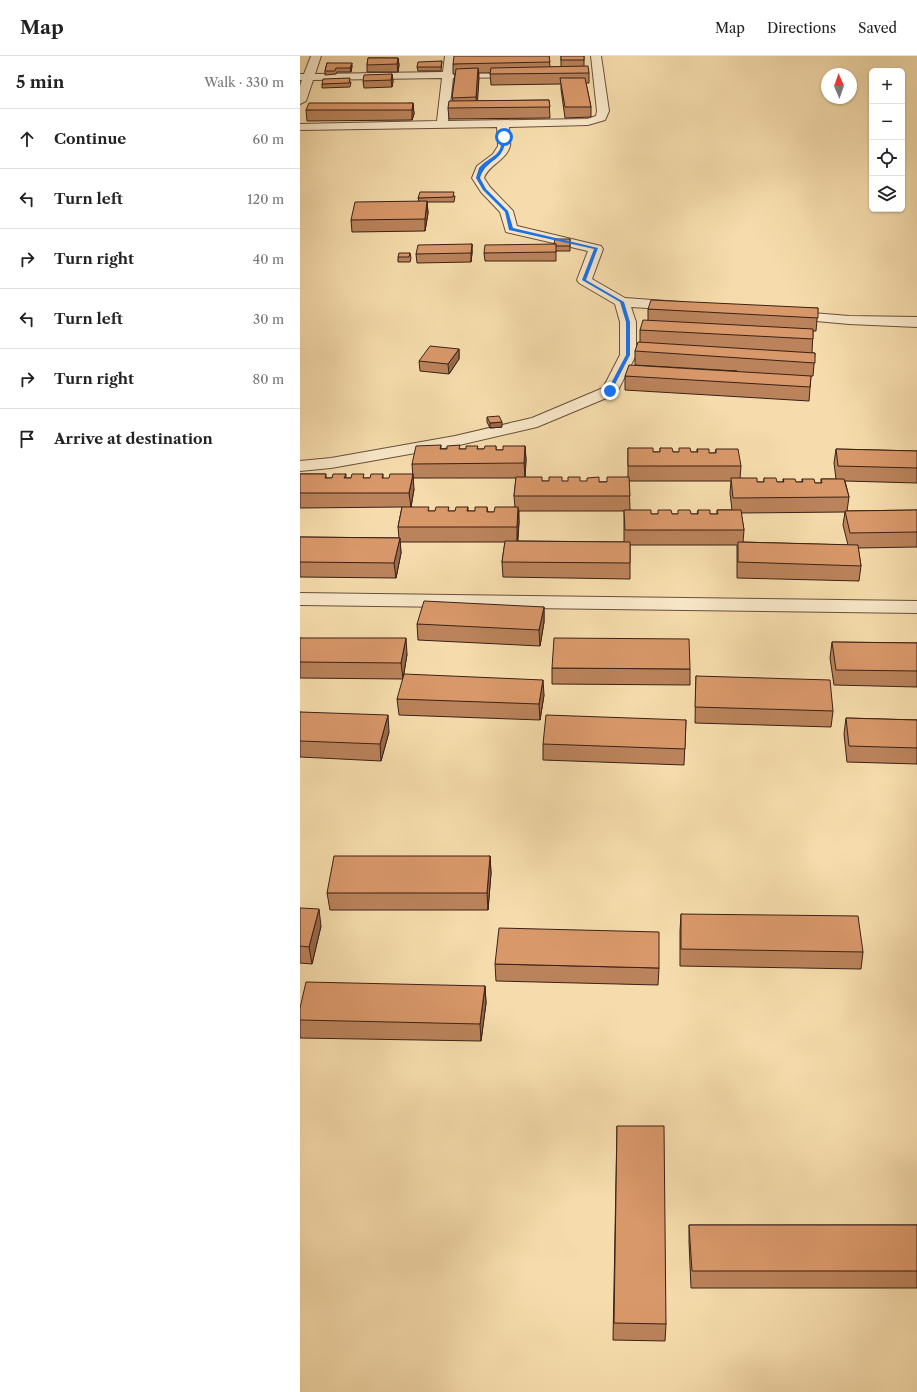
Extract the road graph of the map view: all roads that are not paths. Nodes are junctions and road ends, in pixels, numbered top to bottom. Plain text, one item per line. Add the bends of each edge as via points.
1 (316, 56) edge
2 (450, 56) edge
3 (596, 56) edge
4 (535, 74) edge
5 (448, 75) junction
6 (304, 77) edge
7 (300, 101) edge
8 (503, 124) junction
9 (442, 125) junction
10 (300, 127) edge
11 (622, 302) junction
12 (690, 307) edge
13 (774, 314) edge
14 (917, 322) edge
15 (300, 466) edge
16 (300, 598) edge
17 (917, 607) edge

1 - 6 street
2 - 5 street
3 - 8 street via 594,73 603,111 601,118 588,122
4 - 5 street
5 - 6 street
5 - 9 street
6 - 7 street
8 - 9 street
8 - 11 street via 504,146 498,156 481,169 478,178 484,190 506,211 511,229 596,249 584,280
9 - 10 street
11 - 12 street
11 - 15 street via 628,322 628,355 610,391 537,422 455,441
13 - 14 street
16 - 17 street

